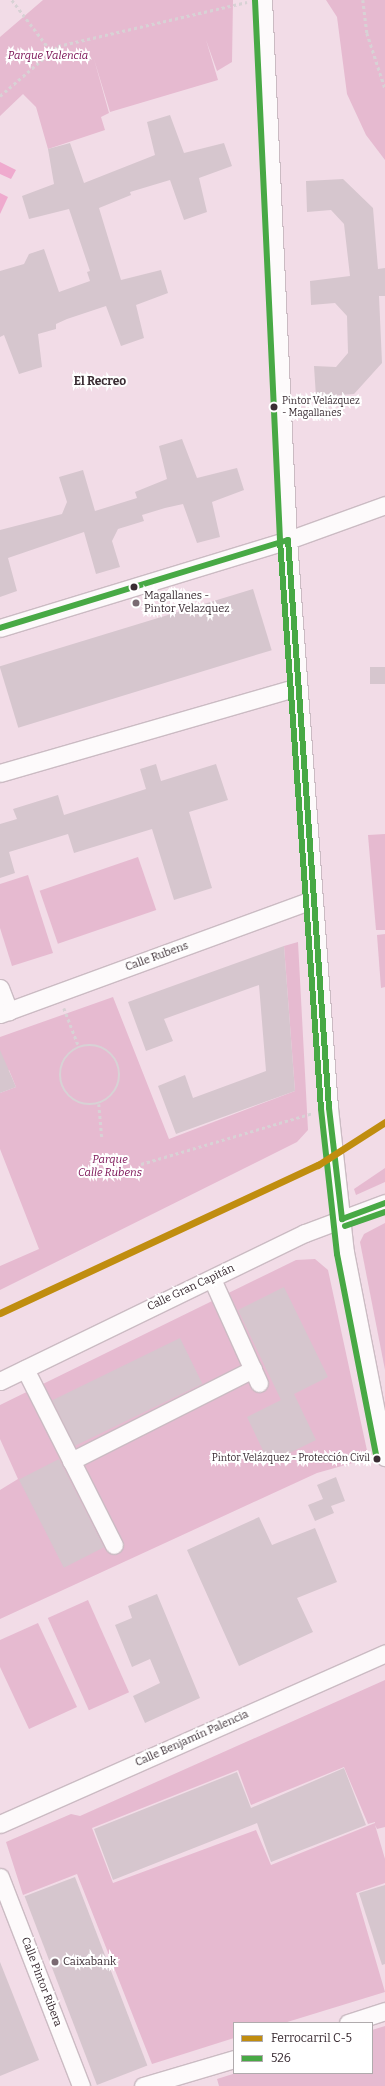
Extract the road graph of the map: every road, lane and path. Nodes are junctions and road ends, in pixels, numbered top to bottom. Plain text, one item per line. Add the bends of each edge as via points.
1 (12, 0) edge
2 (263, 0) edge
3 (363, 0) edge
4 (51, 51) junction
5 (385, 88) edge
6 (0, 96) edge
7 (385, 505) edge
8 (288, 540) junction
9 (0, 628) edge
10 (298, 687) junction
11 (0, 773) edge
12 (314, 899) junction
13 (0, 988) edge
14 (58, 993) junction
15 (4, 1012) edge
16 (79, 1047) junction
17 (99, 1104) junction
18 (329, 1108) junction
19 (102, 1138) dead end
20 (141, 1164) dead end
21 (385, 1203) edge
22 (341, 1211) junction
23 (212, 1278) junction
24 (25, 1369) junction
25 (0, 1381) edge
26 (385, 1457) edge
27 (71, 1461) junction
28 (114, 1545) dead end
29 (385, 1653) edge
30 (0, 1824) edge
31 (0, 1877) edge
32 (385, 2011) edge
33 (351, 2022) edge
34 (233, 2059) edge
35 (189, 2080) edge
36 (81, 2086) edge
37 (143, 2086) edge

1 - 4 path
2 - 4 path via 232,3 58,46
2 - 8 street
3 - 5 path via 367,33
4 - 6 path
7 - 8 street
8 - 9 street
8 - 10 street
10 - 11 street
10 - 12 street
12 - 14 street, Calle Rubens
12 - 18 street
13 - 15 street
14 - 15 street, Calle Rubens
14 - 16 path
16 - 17 path via 64,1060 60,1070 64,1090 79,1103
16 - 17 path via 98,1046 113,1056 118,1065 114,1092
17 - 19 path
18 - 20 path
18 - 22 street
21 - 22 street, Calle Gran Capitán
22 - 23 street, Calle Gran Capitán
22 - 26 street
23 - 24 street, Calle Gran Capitán
23 - 27 street via 256,1376
24 - 25 street, Calle Gran Capitán
24 - 27 street
27 - 28 street
29 - 30 street, Calle Benjamín Palencia
31 - 36 street, Calle Pintor Ribera
32 - 33 street
34 - 35 street
35 - 37 street

